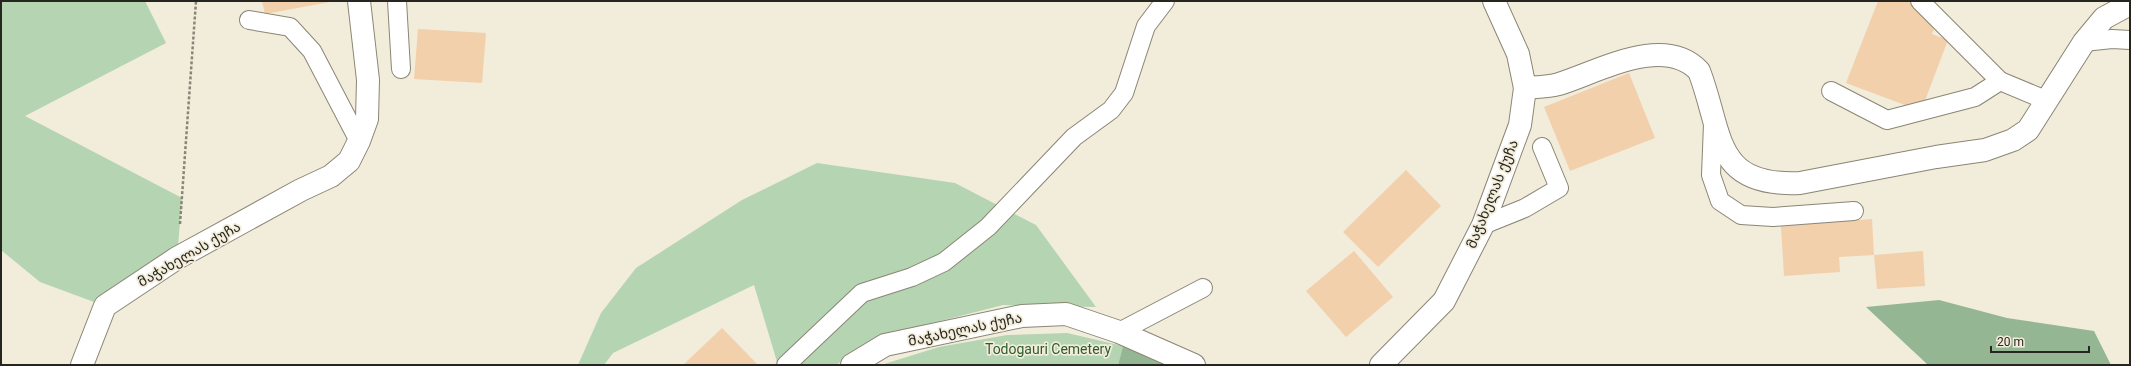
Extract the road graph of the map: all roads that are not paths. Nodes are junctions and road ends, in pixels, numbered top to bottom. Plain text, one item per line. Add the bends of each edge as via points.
1 (359, 1) edge
2 (397, 1) edge
3 (1165, 1) edge
4 (1920, 1) edge
5 (1496, 3) edge
6 (2130, 4) edge
7 (249, 20) dead end
8 (2130, 40) edge
9 (2084, 42) junction
10 (401, 69) dead end
11 (2000, 80) junction
12 (1525, 88) junction
13 (1831, 91) dead end
14 (2048, 101) junction
15 (1713, 119) junction
16 (359, 142) junction
17 (1542, 148) dead end
18 (1854, 211) dead end
19 (1483, 225) junction
20 (1203, 288) dead end
21 (1119, 332) junction
22 (82, 365) edge
23 (786, 365) edge
24 (852, 365) edge
25 (1194, 365) edge
26 (1381, 365) edge

1 - 16 street, მაჭახელას ქუჩა via 368,80 367,119
2 - 10 lane
3 - 23 lane via 1146,26 1124,92 1111,110 1074,137 988,227 950,257 912,277 862,293
4 - 11 lane
5 - 12 street, მაჭახელას ქუჩა via 1518,54
6 - 9 street via 2104,18
7 - 16 lane via 290,27 312,51
8 - 9 lane
9 - 14 street
11 - 13 lane via 1975,97 1887,120
11 - 14 lane
12 - 15 street via 1556,84 1660,53 1677,56 1691,63 1699,71
12 - 19 street, მაჭახელას ქუჩა via 1520,125
14 - 15 street via 2028,130 2012,140 1985,150 1786,184 1757,179 1740,170 1722,149
15 - 18 lane via 1711,175 1720,201 1741,215 1773,217
16 - 22 street, მაჭახელას ქუჩა via 349,161 331,176 177,258 105,306
17 - 19 lane via 1559,188 1525,208
19 - 26 street, მაჭახელას ქუჩა via 1444,301
20 - 21 lane
21 - 24 street, მაჭახელას ქუჩა via 1066,314 1022,316 885,346
21 - 25 street, მაჭახელას ქუჩა

